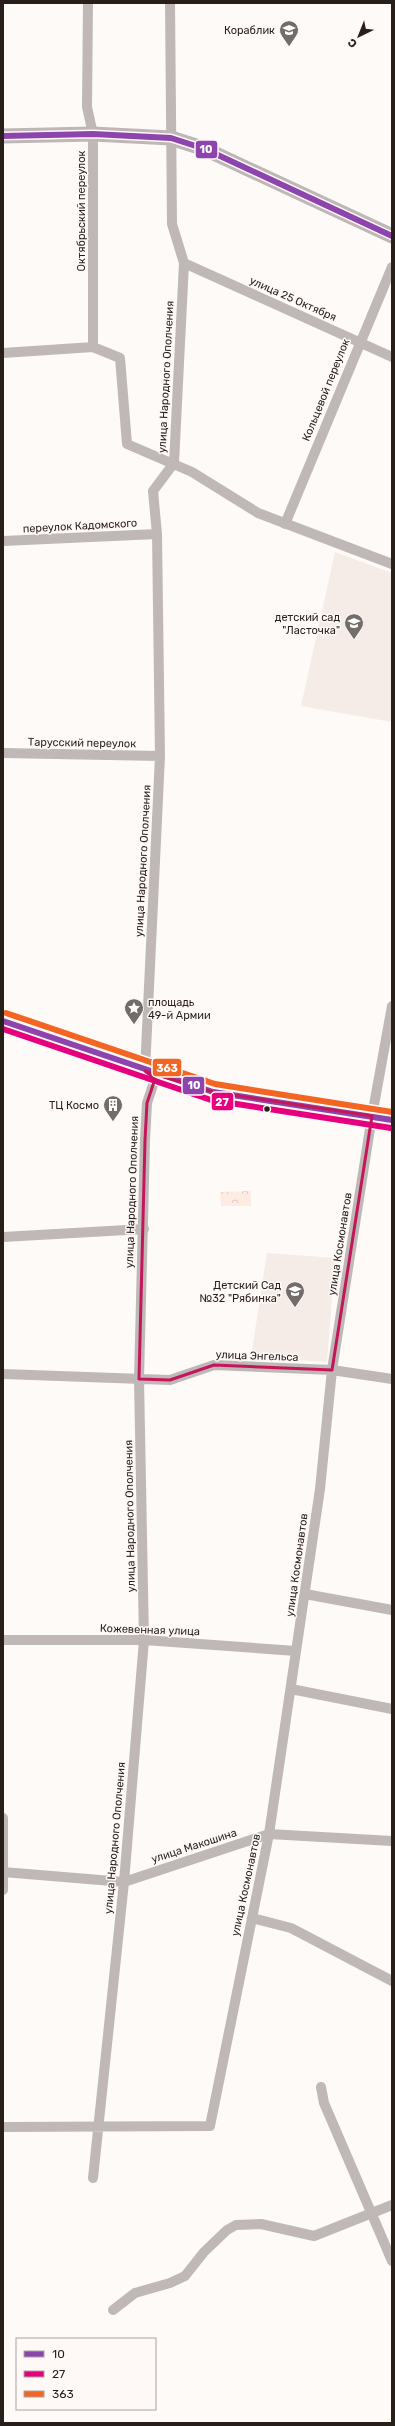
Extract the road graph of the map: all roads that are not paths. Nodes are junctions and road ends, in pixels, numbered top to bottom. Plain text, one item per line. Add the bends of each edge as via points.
1 (88, 3) edge
2 (170, 3) edge
3 (93, 134) junction
4 (3, 136) edge
5 (172, 138) junction
6 (392, 236) edge
7 (184, 262) junction
8 (392, 267) edge
9 (359, 342) junction
10 (93, 347) junction
11 (3, 353) edge
12 (392, 357) edge
13 (174, 463) junction
14 (285, 524) junction
15 (157, 534) junction
16 (3, 541) edge
17 (392, 564) edge
18 (3, 753) edge
19 (160, 756) junction
20 (392, 1006) edge
21 (3, 1021) edge
22 (145, 1071) junction
23 (372, 1116) junction
24 (392, 1120) edge
25 (144, 1229) junction
26 (3, 1237) edge
27 (332, 1370) junction
28 (3, 1374) edge
29 (138, 1379) junction
30 (392, 1379) edge
31 (305, 1594) junction
32 (392, 1610) edge
33 (3, 1640) edge
34 (144, 1640) junction
35 (296, 1651) junction
36 (291, 1689) junction
37 (392, 1710) edge
38 (3, 1818) edge
39 (269, 1834) junction
40 (392, 1841) edge
41 (4, 1872) edge
42 (124, 1882) junction
43 (3, 1890) edge
44 (252, 1918) junction
45 (392, 1981) edge
46 (321, 2087) dead end
47 (3, 2127) edge
48 (98, 2128) junction
49 (93, 2178) dead end
50 (392, 2205) edge
51 (371, 2214) junction
52 (392, 2260) edge
53 (113, 2310) dead end

1 - 3 street, Октябрьский переулок via 87,107
2 - 5 street, улица Народного Ополчения
3 - 4 main road
3 - 5 main road
3 - 10 street, Октябрьский переулок
5 - 6 main road via 205,149
5 - 7 street, улица Народного Ополчения via 172,224
7 - 9 street, улица 25 Октября
7 - 13 street, улица Народного Ополчения
8 - 9 street, Кольцевой переулок
9 - 12 street, улица 25 Октября
9 - 14 street, Кольцевой переулок
10 - 11 street
10 - 13 street via 120,358 127,444
13 - 14 street via 258,513
13 - 15 street, улица Народного Ополчения via 153,491
14 - 17 street
15 - 16 street, переулок Кадомского
15 - 19 street, улица Народного Ополчения
18 - 19 street, Тарусский переулок
19 - 22 street, улица Народного Ополчения
20 - 23 street, улица Космонавтов
21 - 22 main road
22 - 23 main road via 213,1092
22 - 25 street, улица Народного Ополчения via 154,1079 147,1103 145,1133
23 - 24 main road
23 - 27 street, улица Космонавтов
25 - 26 street
25 - 29 street, улица Народного Ополчения
27 - 29 street, улица Энгельса via 214,1365 170,1380
27 - 30 street, улица Энгельса
27 - 31 street, улица Космонавтов via 320,1489
28 - 29 street, улица Энгельса
29 - 34 street, улица Народного Ополчения
31 - 32 street
31 - 35 street, улица Космонавтов
33 - 34 street, Кожевенная улица
34 - 35 street, Кожевенная улица
34 - 42 street, улица Народного Ополчения
35 - 36 street, улица Космонавтов
36 - 37 street
36 - 39 street, улица Космонавтов
38 - 41 street
39 - 40 street, улица Макошина
39 - 42 street, улица Макошина
39 - 44 street, улица Космонавтов
41 - 42 street, улица Макошина
41 - 43 street
42 - 48 street, улица Народного Ополчения
44 - 45 street via 291,1928
44 - 48 street, улица Космонавтов via 210,2126
46 - 51 street via 324,2103
47 - 48 street
48 - 49 street, улица Народного Ополчения
50 - 51 street
51 - 52 street
51 - 53 street via 314,2236 261,2224 236,2225 204,2252 185,2276 135,2293

